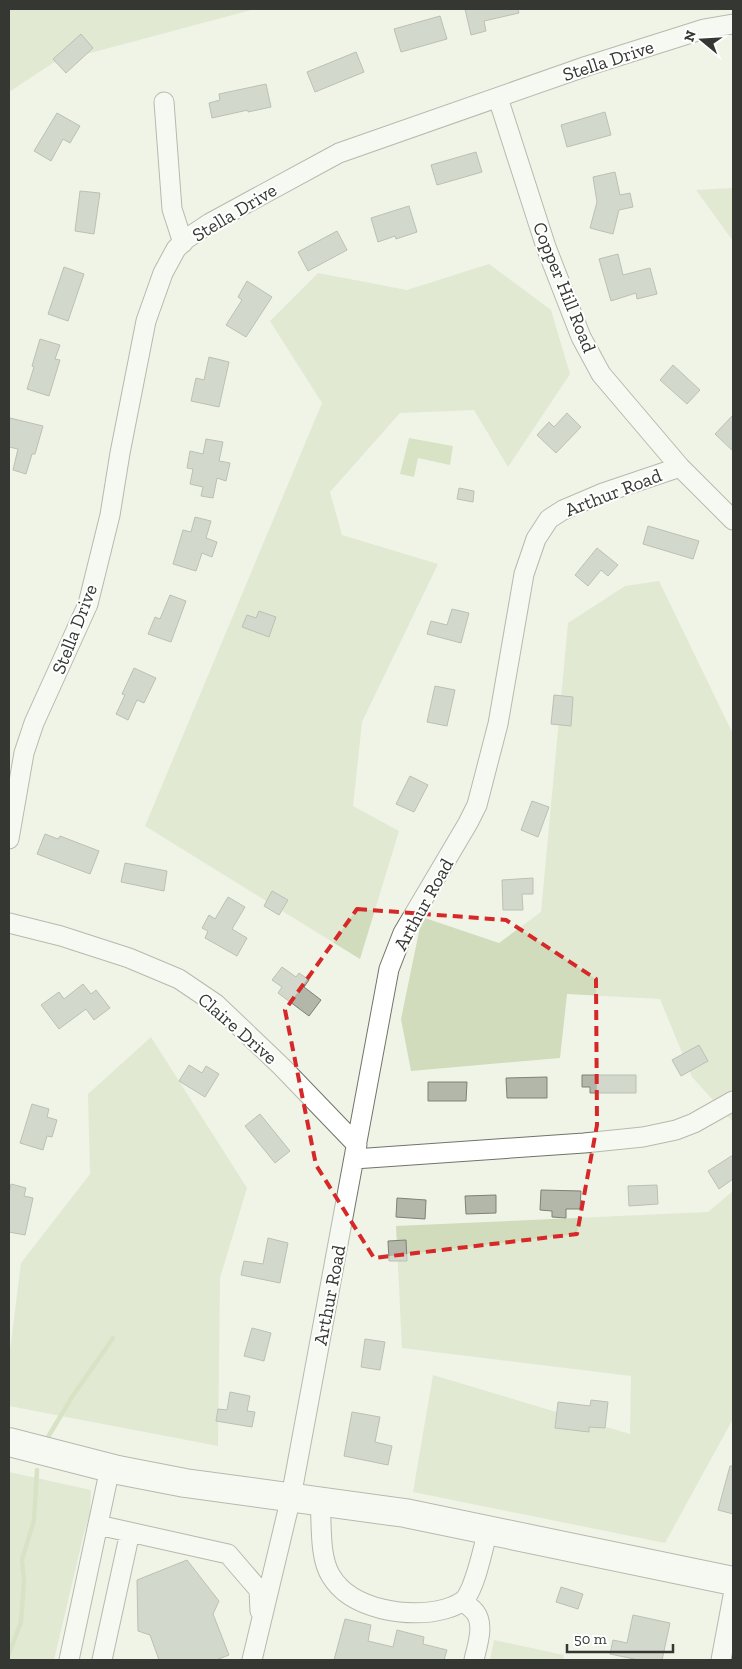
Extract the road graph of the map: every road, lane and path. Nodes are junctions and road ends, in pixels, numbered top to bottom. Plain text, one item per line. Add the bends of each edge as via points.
1 (733, 24) edge
2 (498, 98) junction
3 (164, 102) dead end
4 (183, 243) junction
5 (680, 467) junction
6 (733, 520) edge
7 (9, 839) edge
8 (9, 923) edge
9 (733, 1101) edge
10 (356, 1152) junction
11 (9, 1442) edge
12 (110, 1468) junction
13 (291, 1497) junction
14 (320, 1501) junction
15 (98, 1525) junction
16 (488, 1530) junction
17 (130, 1532) junction
18 (733, 1582) edge
19 (733, 1596) edge
20 (463, 1601) junction
21 (261, 1622) junction
22 (69, 1660) edge
23 (102, 1660) edge
24 (252, 1660) edge
25 (474, 1660) edge
26 (720, 1660) edge

1 - 2 street, Stella Drive via 704,29
2 - 4 street, Stella Drive via 340,153 210,223
2 - 5 street, Copper Hill Road via 546,247 581,337 602,374
3 - 4 street via 172,209
4 - 7 street, Stella Drive via 163,273 146,321 110,515 88,604 34,723 22,760
5 - 6 street, Copper Hill Road
5 - 10 street, Arthur Road via 563,510 549,519 536,539 524,574 498,724 477,805 403,933 389,968
8 - 10 street, Claire Drive via 129,958 179,979 216,1004 282,1067
9 - 10 street via 694,1123 643,1137 584,1143
10 - 13 street, Arthur Road
11 - 12 highway
12 - 13 highway via 185,1483
12 - 15 street
13 - 14 highway
13 - 21 street, Arthur Road
14 - 16 highway
14 - 20 street via 324,1562 331,1578 349,1596 387,1612 414,1614 437,1611
15 - 17 street
15 - 22 street
16 - 18 highway
16 - 20 street via 470,1592
17 - 21 street via 228,1554 258,1590
17 - 23 street
19 - 26 street
20 - 25 street via 480,1621
21 - 24 street, Arthur Road

